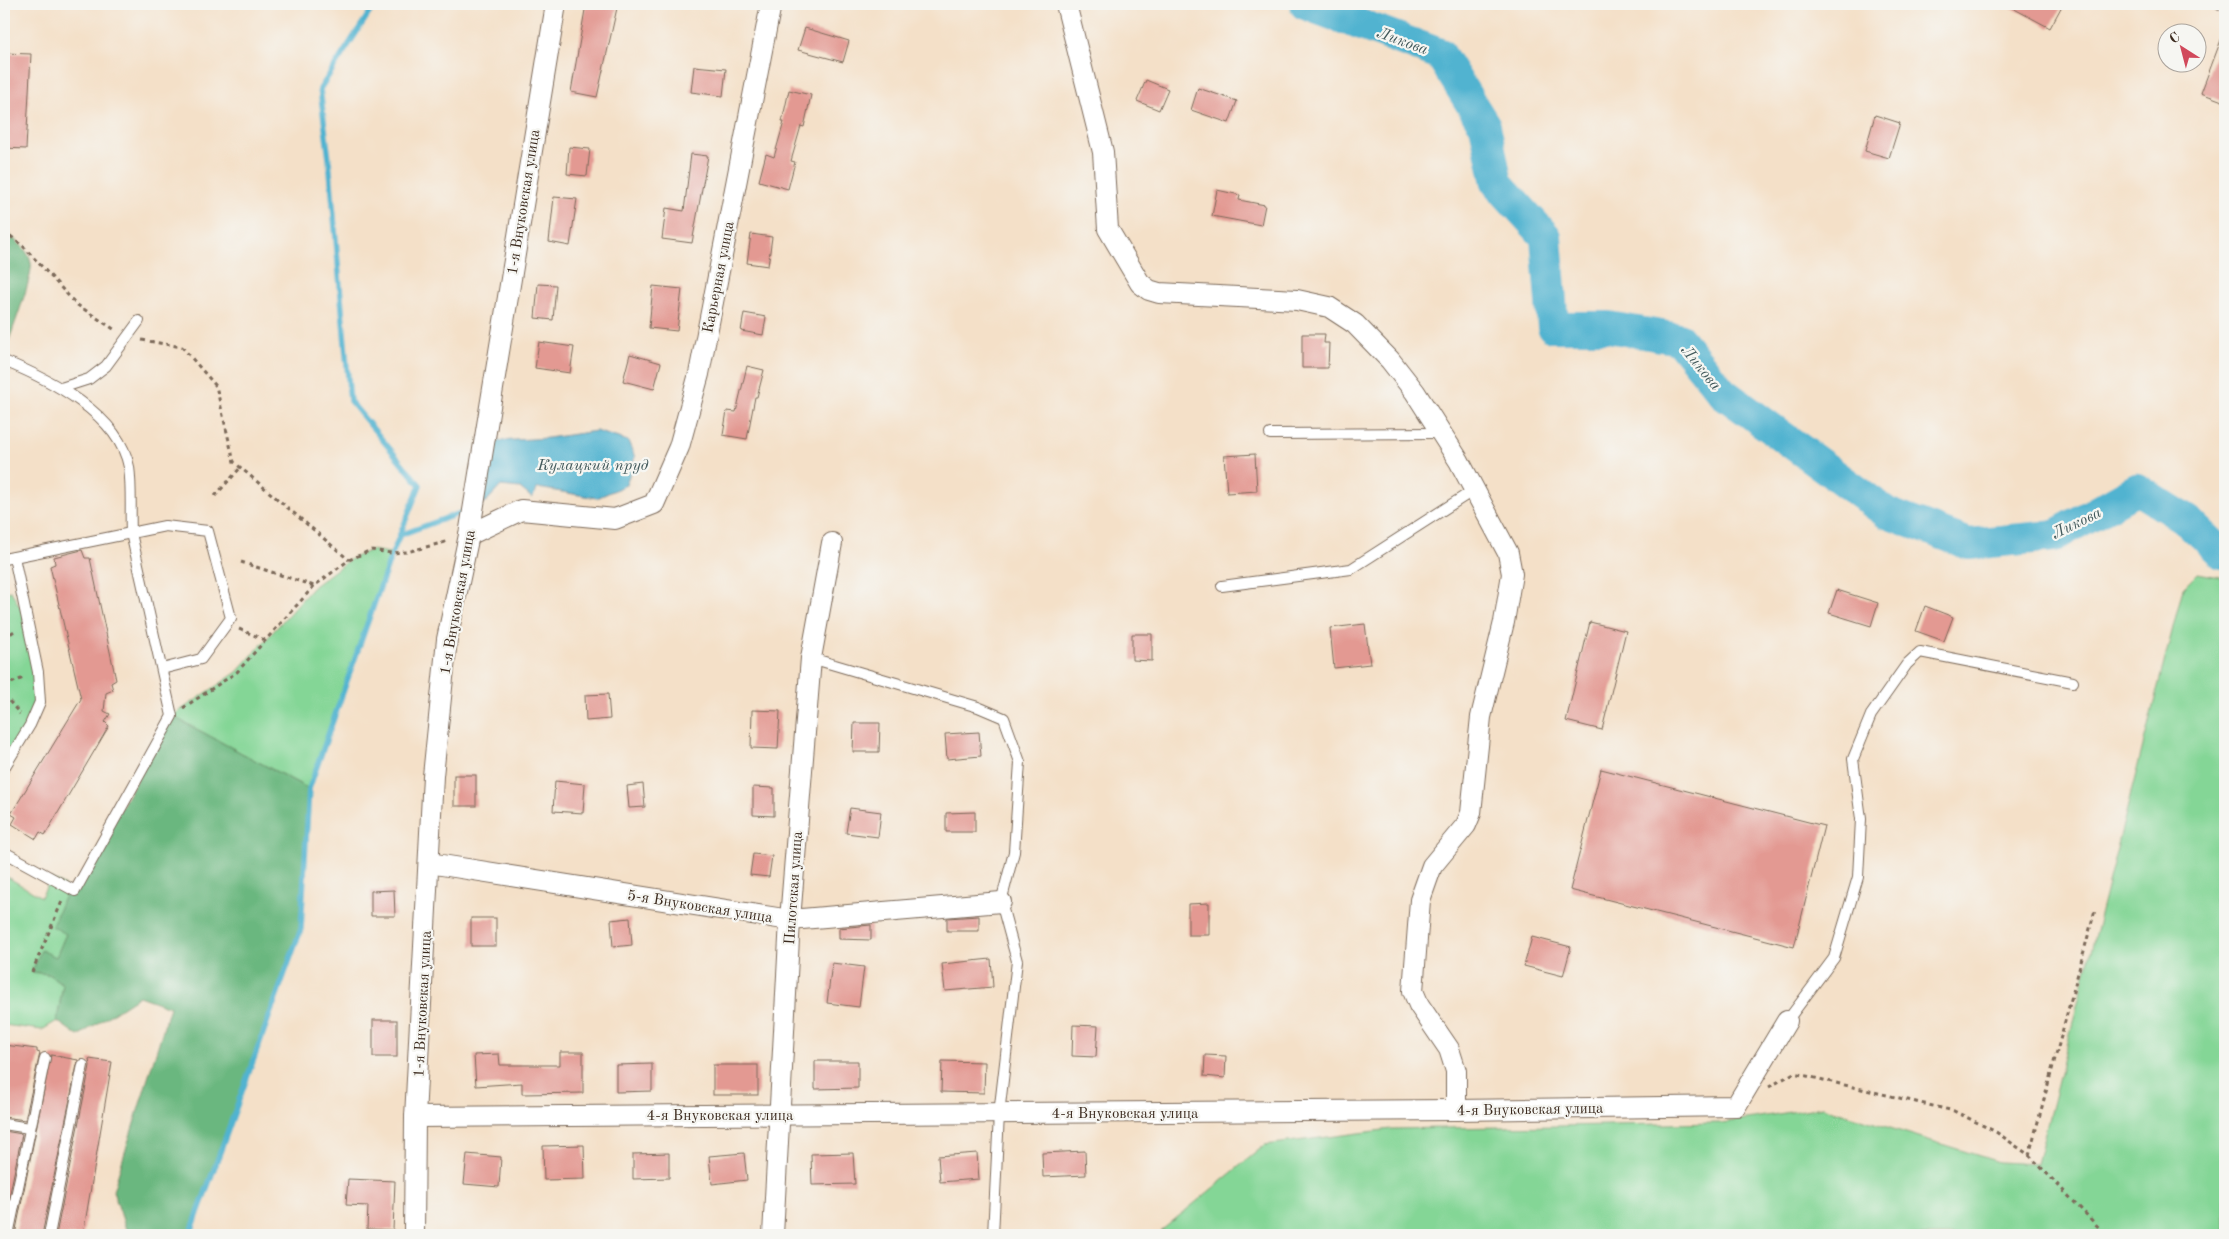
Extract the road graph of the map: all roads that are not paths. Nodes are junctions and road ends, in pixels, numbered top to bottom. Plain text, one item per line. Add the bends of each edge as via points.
1 (556, 4) edge
2 (771, 4) edge
3 (1066, 4) edge
4 (2220, 4) edge
5 (2225, 6) edge
6 (139, 321) dead end
7 (4, 361) edge
8 (61, 388) junction
9 (1441, 433) junction
10 (1270, 434) dead end
11 (1474, 490) junction
12 (131, 533) junction
13 (469, 535) junction
14 (832, 543) dead end
15 (9, 558) edge
16 (1222, 586) dead end
17 (811, 658) junction
18 (162, 669) junction
19 (2073, 682) dead end
20 (4, 768) edge
21 (4, 852) edge
22 (430, 863) junction
23 (1001, 902) junction
24 (790, 920) junction
25 (1787, 1021) joint
26 (45, 1058) dead end
27 (83, 1065) dead end
28 (1456, 1110) junction
29 (780, 1114) junction
30 (999, 1114) junction
31 (415, 1117) junction
32 (4, 1124) edge
33 (30, 1128) junction
34 (8, 1235) edge
35 (49, 1235) edge
36 (414, 1235) edge
37 (773, 1235) edge
38 (993, 1235) edge

1 - 13 street, 1-я Внуковская улица
2 - 13 street, Карьерная улица via 699,374 679,447 654,504 615,519 522,510
3 - 9 street via 1103,152 1108,228 1140,283 1159,293 1296,300 1329,307 1355,324 1390,360
4 - 5 lane
6 - 8 lane via 106,366 89,379
7 - 8 lane
8 - 12 lane via 98,417 119,442 129,467
9 - 10 lane
9 - 11 street
11 - 16 lane via 1351,569
11 - 28 street via 1508,553 1512,574 1481,717 1471,812 1466,825 1432,866 1420,900 1413,991 1449,1049 1456,1071
12 - 15 lane
12 - 18 lane
12 - 18 lane via 166,526 208,531 231,618 201,659
13 - 22 street, 1-я Внуковская улица via 447,639 433,776
14 - 17 street, Пилотская улица
15 - 20 lane via 38,672 40,702
17 - 23 lane via 978,707 1004,718 1020,762 1014,852
17 - 24 street, Пилотская улица
18 - 21 lane via 172,716 75,891
19 - 25 lane via 1920,652 1907,664 1870,715 1853,759 1861,819 1858,877 1834,958
22 - 24 street, 5-я Внуковская улица
22 - 31 street, 1-я Внуковская улица
23 - 24 street, 5-я Внуковская улица
23 - 30 lane via 1016,961
24 - 29 street, Пилотская улица
25 - 28 street, 4-я Внуковская улица via 1736,1106
26 - 33 lane
27 - 35 lane
28 - 30 street, 4-я Внуковская улица
29 - 30 street, 4-я Внуковская улица
29 - 31 street, 4-я Внуковская улица
29 - 37 street, Пилотская улица
30 - 38 lane
31 - 36 street, 1-я Внуковская улица
32 - 33 lane
33 - 34 lane

